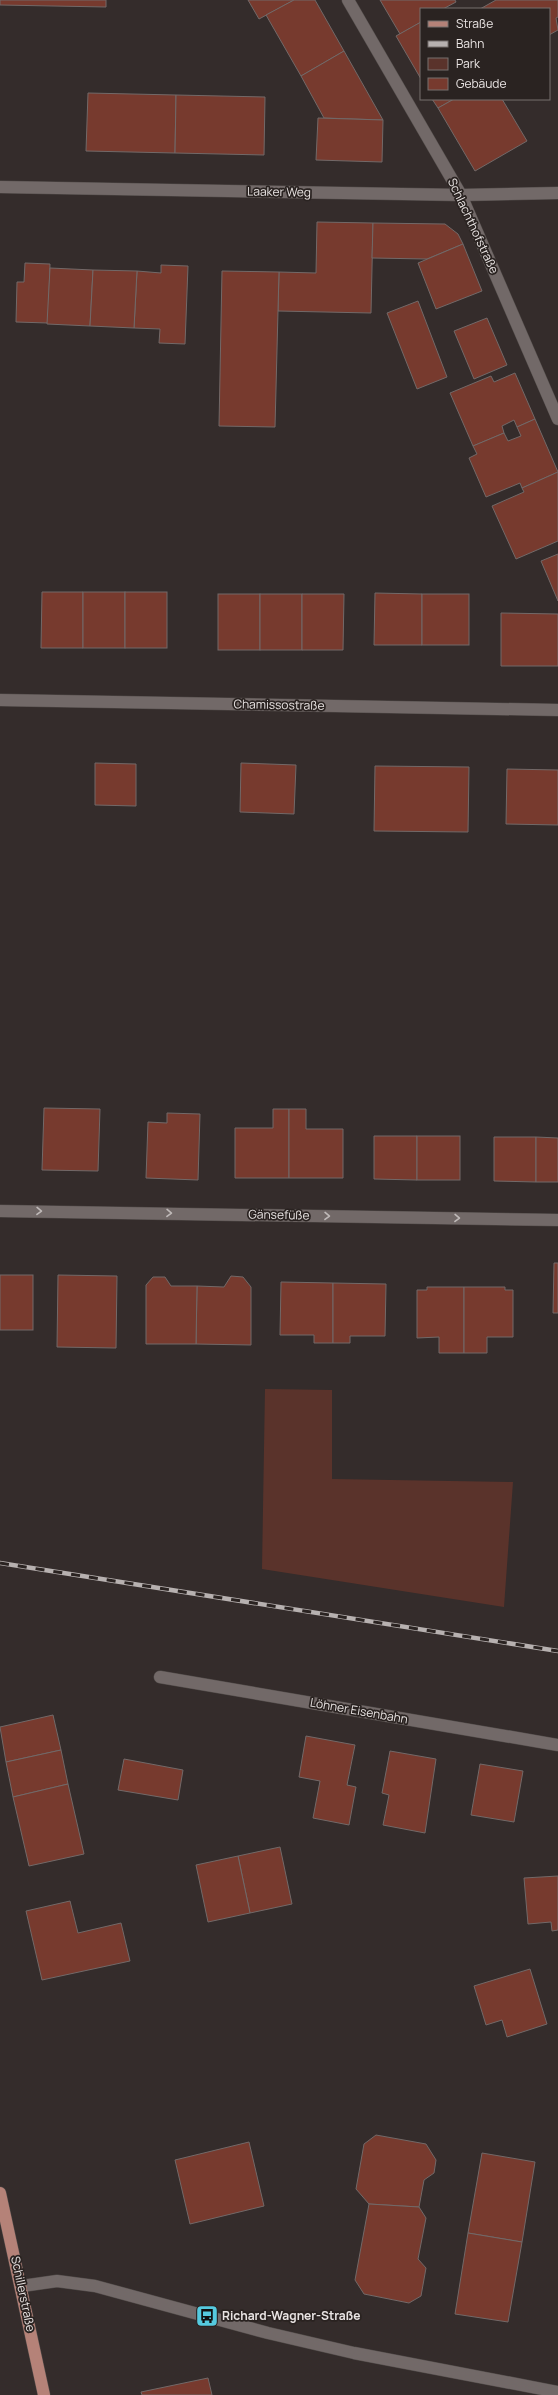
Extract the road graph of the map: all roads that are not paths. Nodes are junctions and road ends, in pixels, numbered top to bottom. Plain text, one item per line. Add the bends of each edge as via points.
1 (348, 0) edge
2 (0, 187) edge
3 (558, 193) edge
4 (461, 195) junction
5 (558, 419) edge
6 (0, 700) edge
7 (558, 710) edge
8 (0, 1211) edge
9 (558, 1220) edge
10 (160, 1677) dead end
11 (558, 1745) edge
12 (0, 2193) edge
13 (22, 2286) junction
14 (558, 2392) edge
15 (44, 2395) edge

1 - 4 street, Schlachthofstraße
2 - 4 street, Laaker Weg
3 - 4 street, Laaker Weg
4 - 5 street, Schlachthofstraße
6 - 7 street, Chamissostraße
8 -> 9 street, Gänsefüße
10 - 11 street, Löhner Eisenbahn
12 - 13 main road, Schillerstraße
13 - 14 street via 57,2281 95,2286 268,2333 354,2353
13 - 15 main road, Schillerstraße

